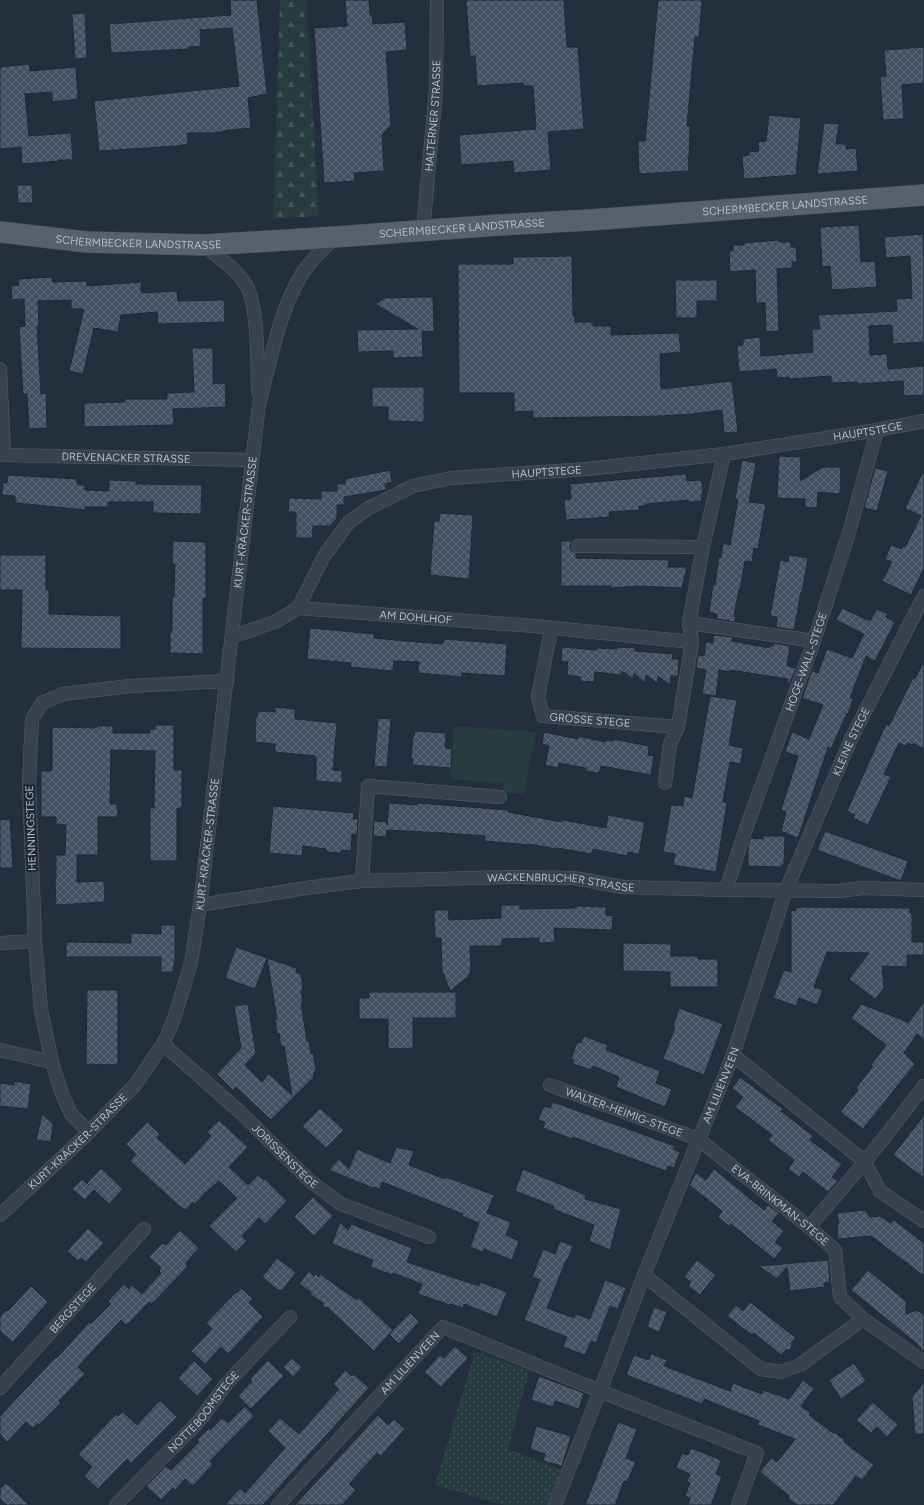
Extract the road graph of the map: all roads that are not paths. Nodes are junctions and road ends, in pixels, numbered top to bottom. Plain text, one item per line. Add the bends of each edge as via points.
1 (437, 0) edge
2 (924, 196) edge
3 (423, 230) junction
4 (0, 232) edge
5 (336, 237) junction
6 (204, 245) junction
7 (0, 369) edge
8 (259, 404) junction
9 (924, 421) edge
10 (877, 430) junction
11 (724, 454) junction
12 (2, 455) edge
13 (252, 460) junction
14 (578, 546) dead end
15 (703, 547) junction
16 (924, 596) edge
17 (298, 608) junction
18 (689, 623) junction
19 (551, 629) junction
20 (232, 637) junction
21 (814, 641) junction
22 (692, 642) junction
23 (227, 681) junction
24 (678, 727) junction
25 (665, 783) dead end
26 (500, 797) dead end
27 (362, 881) junction
28 (726, 890) junction
29 (786, 890) junction
30 (924, 890) edge
31 (200, 905) junction
32 (35, 941) junction
33 (0, 943) edge
34 (163, 1044) junction
35 (0, 1050) edge
36 (733, 1054) junction
37 (52, 1062) junction
38 (550, 1085) dead end
39 (924, 1086) edge
40 (89, 1132) junction
41 (698, 1139) junction
42 (865, 1162) junction
43 (0, 1215) edge
44 (924, 1221) edge
45 (809, 1227) junction
46 (144, 1229) dead end
47 (428, 1236) dead end
48 (644, 1275) junction
49 (290, 1317) dead end
50 (863, 1319) junction
51 (924, 1362) edge
52 (0, 1388) edge
53 (600, 1391) junction
54 (116, 1505) edge
55 (278, 1505) edge
56 (555, 1505) edge
57 (738, 1505) edge

1 - 3 street, HALTERNER STRASSE via 436,90
2 - 3 main road, SCHERMBECKER LANDSTRASSE
3 - 5 main road, SCHERMBECKER LANDSTRASSE
4 - 6 main road, SCHERMBECKER LANDSTRASSE via 86,242
5 - 6 main road, SCHERMBECKER LANDSTRASSE
5 - 8 street, KURT-KRÄCKER-STRASSE via 306,268 290,296
6 - 8 street, KURT-KRÄCKER-STRASSE via 236,273 252,300
7 - 12 street
8 - 13 street, KURT-KRÄCKER-STRASSE
9 - 10 street, HAUPTSTEGE
10 - 11 street, HAUPTSTEGE
10 - 21 street, HOGE-WALL-STEGE via 848,536
11 - 15 street
11 - 17 street, HAUPTSTEGE via 587,469 451,478 413,486 367,509 349,522 324,556
12 - 13 street, DREVENACKER STRASSE
13 - 20 street, KURT-KRÄCKER-STRASSE
14 - 15 street
15 - 18 street
16 - 29 street, KLEINE STEGE via 852,737
17 - 19 street, AM DOHLHOF
17 - 20 street via 277,621
18 - 21 street
18 - 22 street
19 - 22 street
19 - 24 street, GROSSE STEGE via 538,697 543,716
20 - 23 street, KURT-KRÄCKER-STRASSE
21 - 28 street, HOGE-WALL-STEGE
22 - 24 street
23 - 31 street, KURT-KRÄCKER-STRASSE
23 - 32 street, HENNINGSTEGE via 130,686 63,694 42,703 32,718 29,784
24 - 25 street via 670,744
26 - 27 street via 368,786
27 - 28 street, WACKENBRUCHER STRASSE via 566,878 623,887
27 - 31 street, WACKENBRUCHER STRASSE
28 - 29 street, WACKENBRUCHER STRASSE
29 - 30 street, WACKENBRUCHER STRASSE
29 - 36 street, AM LILIENVEEN
31 - 34 street, KURT-KRÄCKER-STRASSE via 190,963 174,1019
32 - 33 street
32 - 37 street, HENNINGSTEGE via 41,1010
34 - 40 street, KURT-KRÄCKER-STRASSE via 134,1085
34 - 47 street, JORISSENSTEGE via 240,1112 310,1180 341,1204
35 - 37 street
36 - 41 street, AM LILIENVEEN
36 - 42 street
37 - 40 street, HENNINGSTEGE via 71,1114
38 - 41 street, WALTER-HEIMIG-STEGE
39 - 42 street
40 - 43 street, KURT-KRÄCKER-STRASSE
41 - 45 street, EVA-BRINKMAN-STEGE
41 - 48 street, AM LILIENVEEN
42 - 44 street via 880,1191
42 - 45 street
45 - 50 street, EVA-BRINKMAN-STEGE via 835,1250 840,1297
46 - 52 street, BERGSTEGE
48 - 50 street via 761,1368 780,1372 800,1365
48 - 53 street, AM LILIENVEEN
49 - 54 street, NOTTEBOOMSTEGE via 227,1383 199,1421
50 - 51 street, EVA-BRINKMAN-STEGE
53 - 55 street, AM LILIENVEEN via 443,1327
53 - 56 street
53 - 57 street, AM LILIENVEEN via 756,1453

